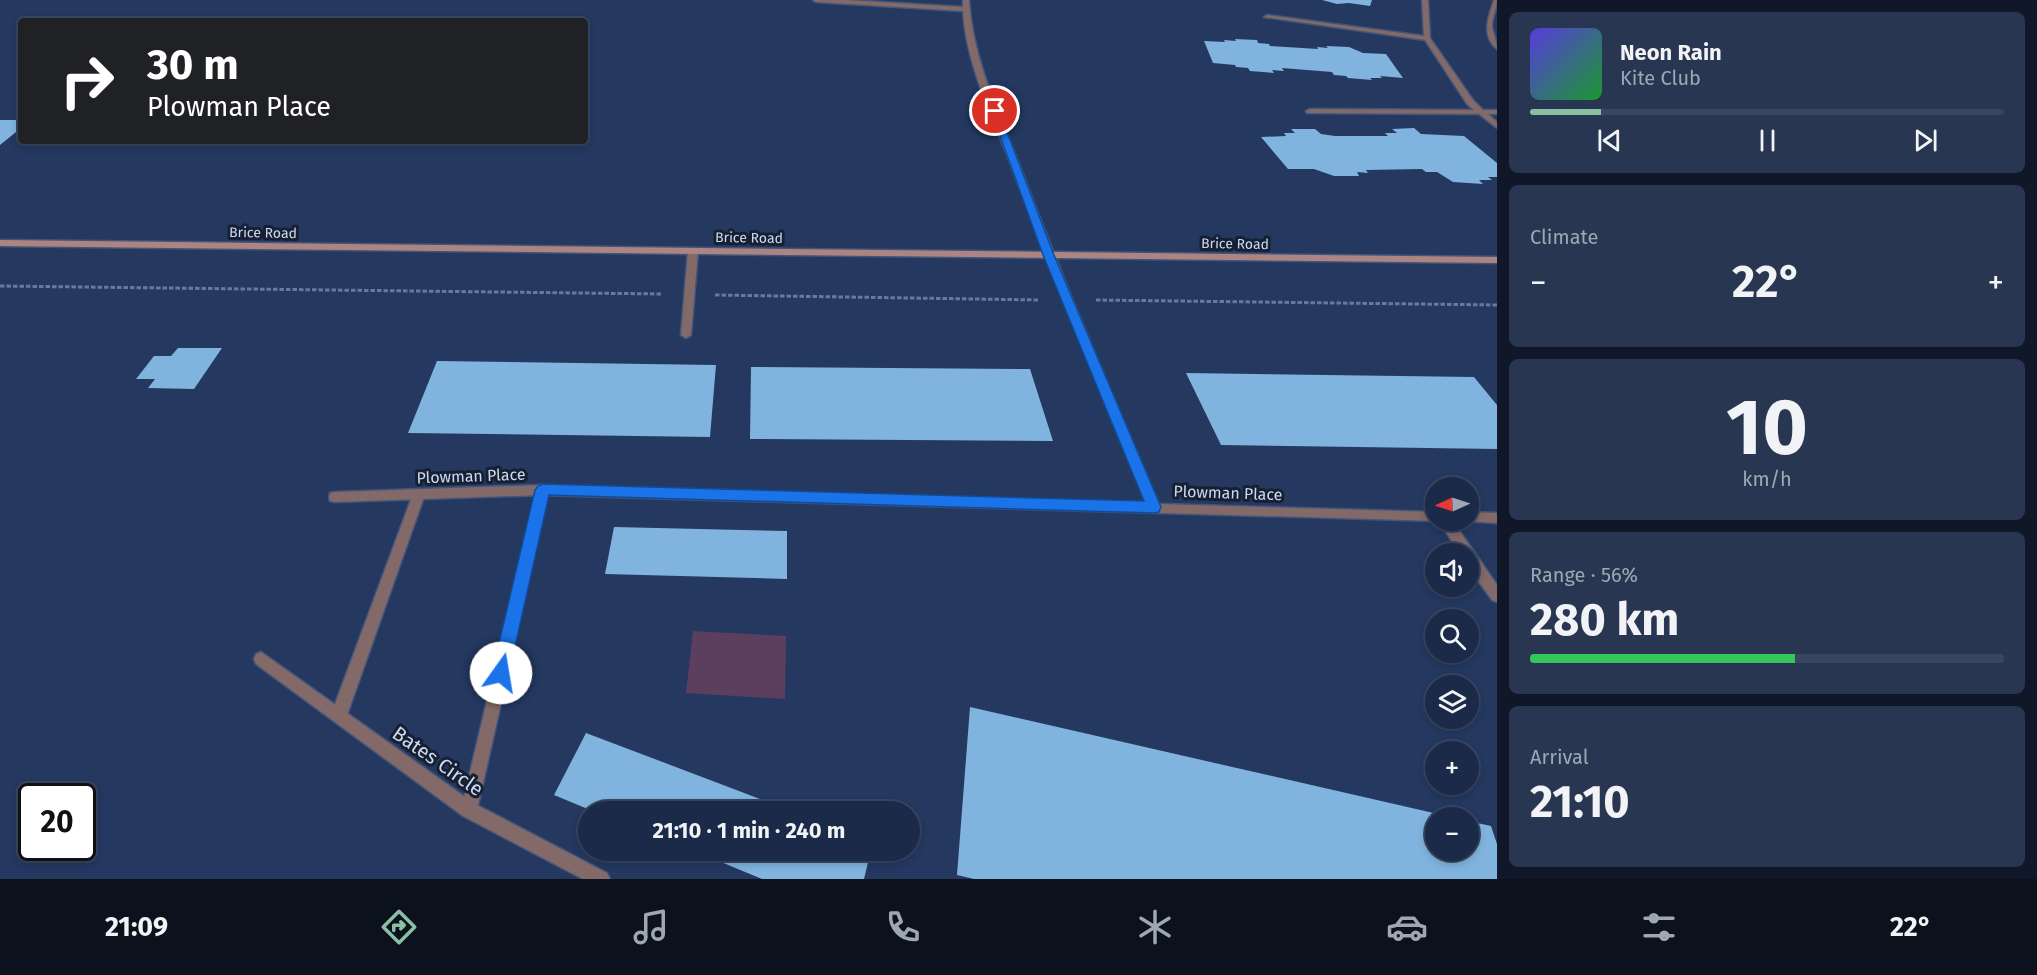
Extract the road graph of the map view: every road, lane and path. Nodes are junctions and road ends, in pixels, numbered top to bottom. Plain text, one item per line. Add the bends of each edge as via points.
1 (816, 0) edge
2 (1425, 0) edge
3 (1497, 0) edge
4 (966, 5) edge
5 (1267, 17) dead end
6 (1427, 38) junction
7 (1497, 47) edge
8 (1310, 111) dead end
9 (1480, 112) junction
10 (1497, 112) edge
11 (1497, 126) edge
12 (0, 243) edge
13 (693, 251) junction
14 (1049, 255) junction
15 (1497, 260) edge
16 (0, 286) edge
17 (689, 295) junction
18 (1067, 300) junction
19 (1497, 305) edge
20 (686, 335) dead end
21 (543, 490) junction
22 (419, 494) junction
23 (335, 497) dead end
24 (1154, 507) junction
25 (1425, 517) edge
26 (1479, 517) edge
27 (1497, 518) edge
28 (1479, 570) edge
29 (1497, 596) edge
30 (261, 659) dead end
31 (339, 716) junction
32 (469, 810) junction
33 (601, 879) edge

1 - 4 street
2 - 6 street
3 - 7 street via 1489,25
4 - 14 street via 967,29 980,69
5 - 6 street
6 - 9 street
8 - 9 street
9 - 10 street
9 - 11 street
12 - 13 street, Brice Road
13 - 14 street, Brice Road
13 - 17 street
14 - 15 street, Brice Road
14 - 18 street
16 - 17 path
17 - 18 path
17 - 20 street
18 - 19 path
18 - 24 street
21 - 22 street, Plowman Place
21 - 24 street, Plowman Place
21 - 32 street
22 - 23 street, Plowman Place
22 - 31 street
24 - 25 street, Plowman Place
26 - 27 street
28 - 29 street
30 - 31 street, Bates Circle
31 - 32 street, Bates Circle
32 - 33 street, Bates Circle

